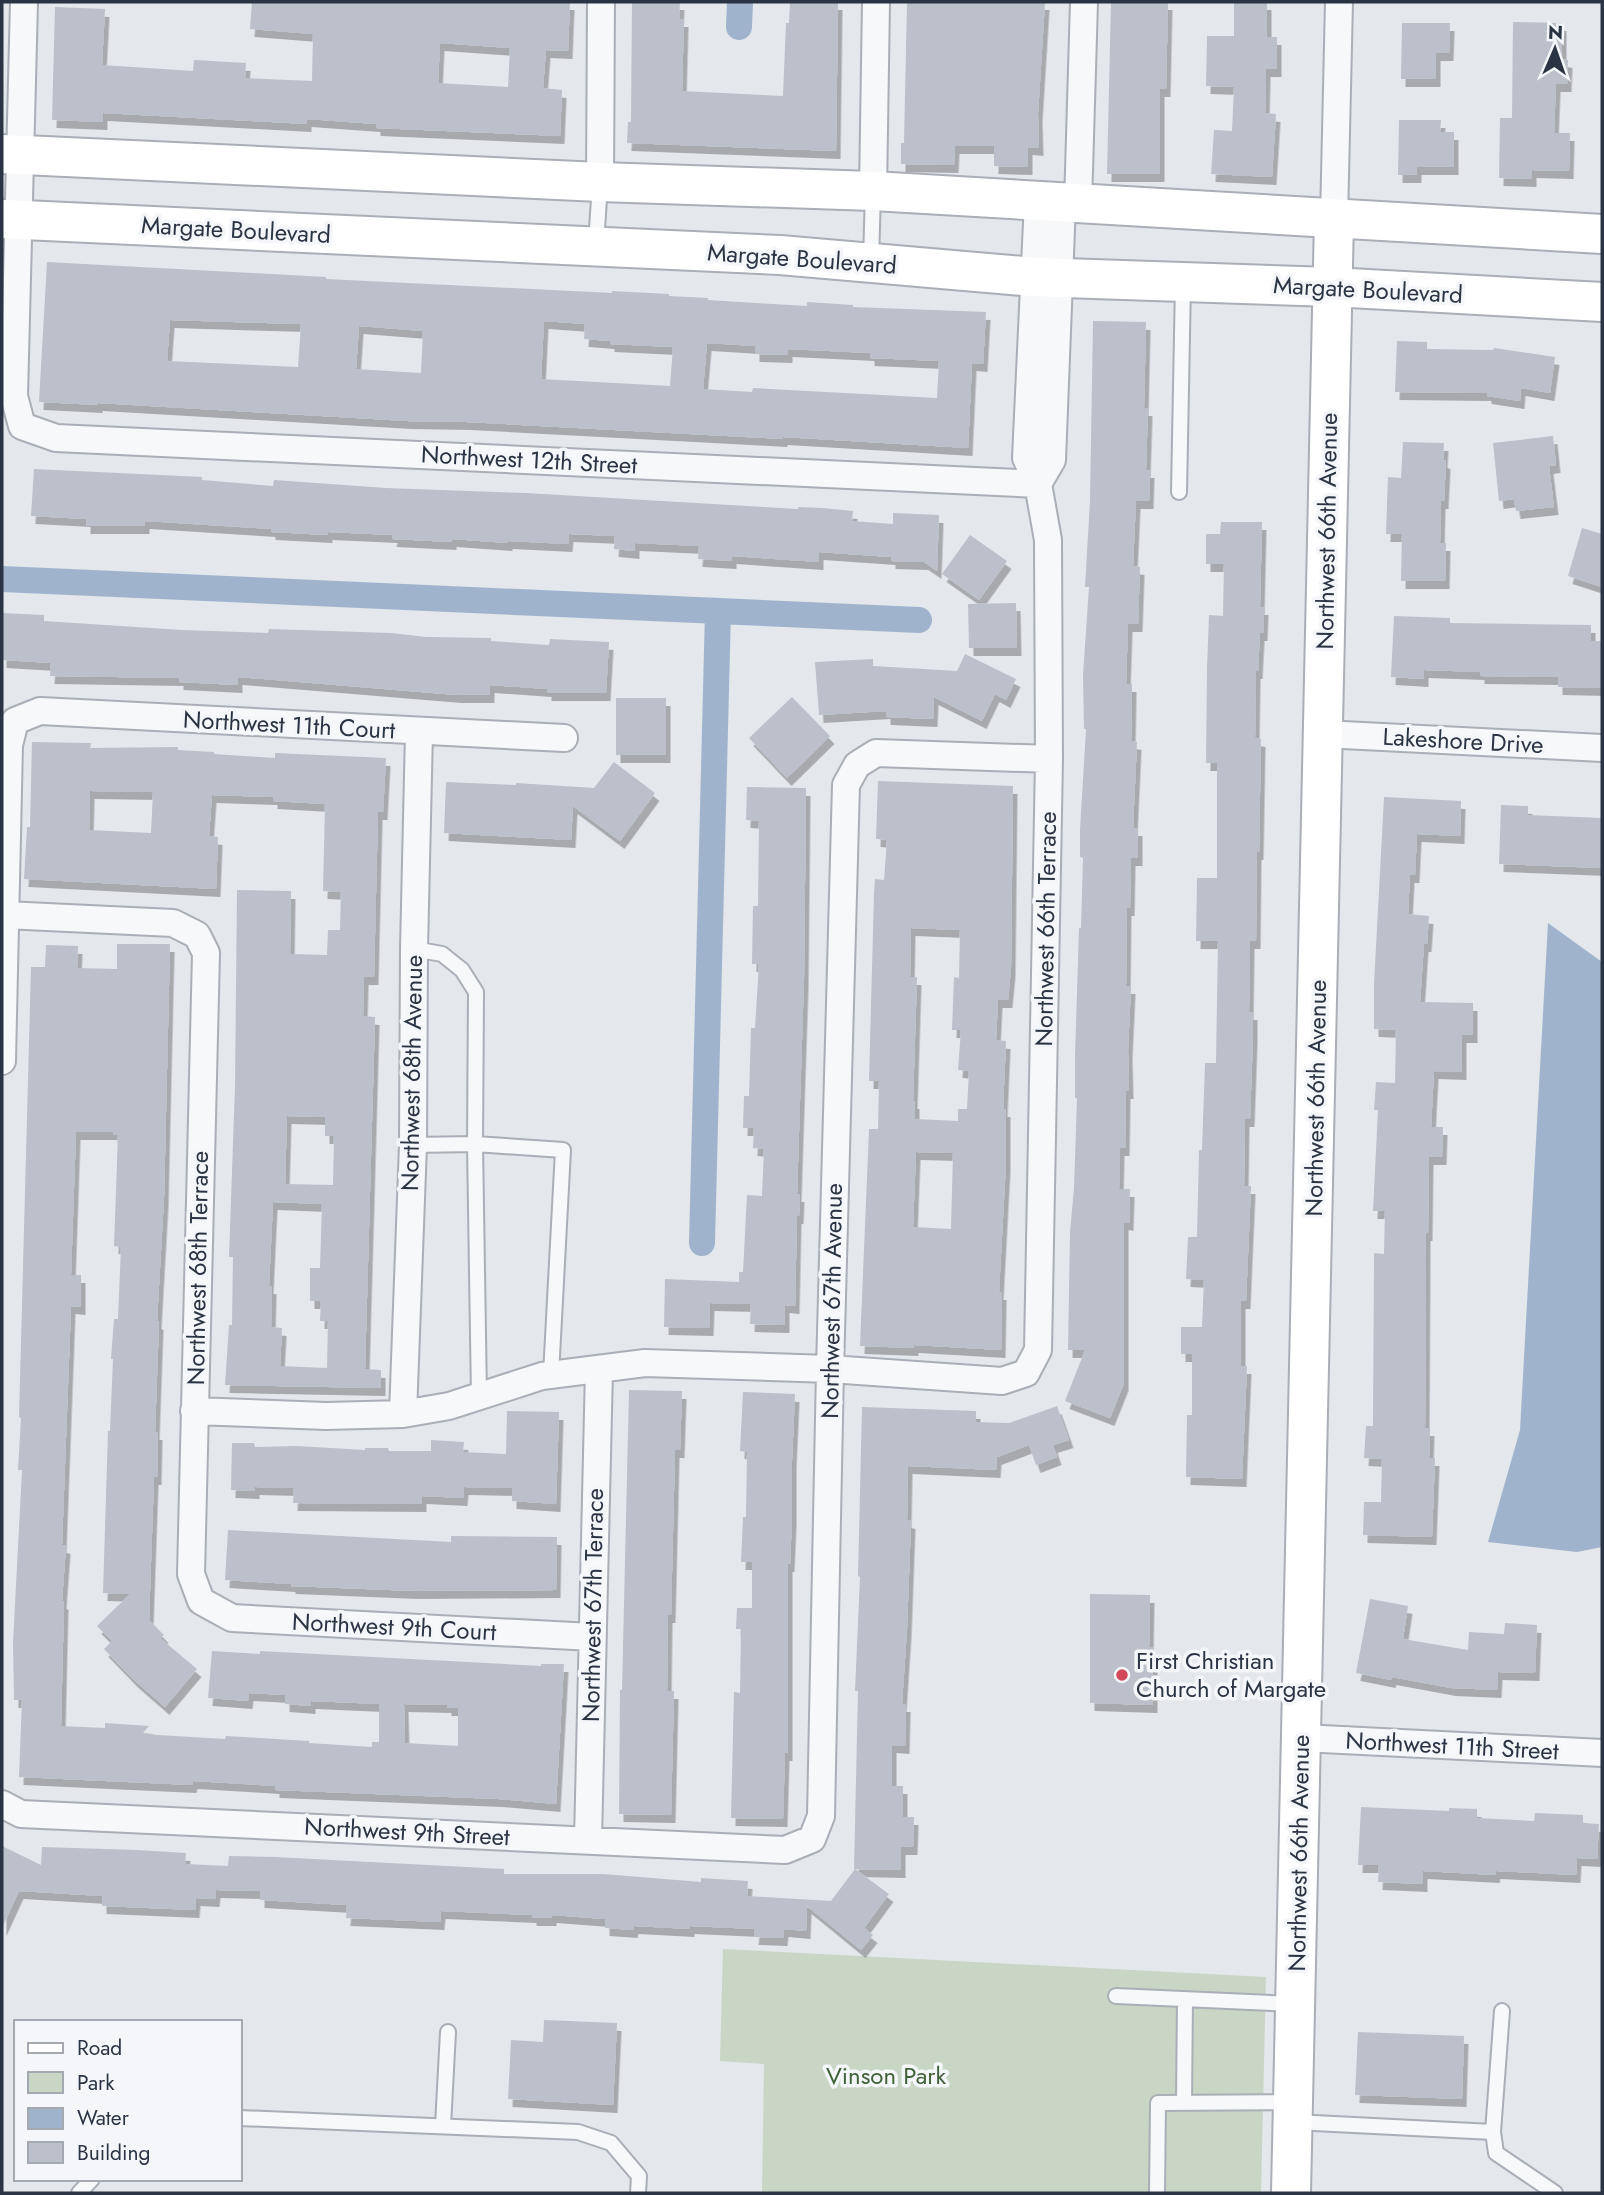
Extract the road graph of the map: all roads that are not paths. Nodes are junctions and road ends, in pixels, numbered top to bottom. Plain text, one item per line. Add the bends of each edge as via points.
1 (24, 2) edge
2 (601, 2) edge
3 (876, 2) edge
4 (1084, 2) edge
5 (1339, 2) edge
6 (11, 154) edge
7 (600, 182) junction
8 (873, 191) junction
9 (1059, 203) junction
10 (11, 219) edge
11 (1334, 219) junction
12 (1602, 234) edge
13 (596, 247) junction
14 (871, 263) junction
15 (1046, 277) junction
16 (1184, 282) junction
17 (1332, 287) junction
18 (1602, 302) edge
19 (1038, 484) junction
20 (1179, 492) dead end
21 (419, 732) junction
22 (1323, 734) junction
23 (564, 738) dead end
24 (1602, 748) edge
25 (1049, 759) junction
26 (5, 915) junction
27 (414, 949) junction
28 (2, 1062) edge
29 (475, 1144) junction
30 (413, 1145) junction
31 (599, 1369) junction
32 (830, 1369) junction
33 (551, 1376) junction
34 (479, 1396) junction
35 (194, 1411) junction
36 (403, 1414) junction
37 (201, 1601) joint
38 (592, 1637) junction
39 (1302, 1738) junction
40 (1602, 1754) edge
41 (2, 1804) edge
42 (812, 1839) joint
43 (588, 1840) junction
44 (1116, 1996) dead end
45 (1185, 1999) junction
46 (1296, 2004) junction
47 (1502, 2011) dead end
48 (448, 2032) dead end
49 (1184, 2103) junction
50 (1293, 2112) junction
51 (242, 2118) edge
52 (443, 2126) junction
53 (1493, 2132) junction
54 (638, 2193) edge
55 (1157, 2193) edge
56 (1291, 2193) edge
57 (1555, 2193) edge

1 - 6 street
2 - 7 street
3 - 8 street
4 - 9 street, Northwest 66th Terrace
5 - 11 street, Northwest 66th Avenue
6 - 7 street
6 - 10 street
7 - 8 street
7 - 13 lane
8 - 9 street
8 - 14 lane
9 - 11 street
9 - 15 street, Northwest 66th Terrace
10 - 13 street, Margate Boulevard
10 - 19 street, Northwest 12th Street via 14,396 22,425 56,438
11 - 12 street
11 - 17 street, Northwest 66th Avenue
13 - 14 street, Margate Boulevard
14 - 15 street, Margate Boulevard
15 - 16 street, Margate Boulevard
15 - 19 street, Northwest 66th Terrace via 1026,458
16 - 17 street, Margate Boulevard
16 - 20 lane
17 - 18 street, Margate Boulevard
17 - 22 street, Northwest 66th Avenue
19 - 25 street, Northwest 66th Terrace via 1048,540
21 - 23 street, Northwest 11th Court
21 - 26 street, Northwest 11th Court via 40,711 15,721 9,745
21 - 27 street, Northwest 68th Avenue
22 - 24 street, Lakeshore Drive
22 - 39 street, Northwest 66th Avenue
25 - 32 street, Northwest 67th Avenue via 876,753 857,765 846,785
25 - 32 street, Northwest 66th Terrace via 1038,1350 1026,1373 1002,1381
26 - 28 street
26 - 35 street, Northwest 68th Terrace via 173,923 197,935 206,953
27 - 29 lane via 442,954 462,970 476,992
27 - 30 street, Northwest 68th Avenue
29 - 30 lane
29 - 33 lane via 564,1150
29 - 34 lane
30 - 36 street, Northwest 68th Avenue
31 - 32 street via 645,1363
31 - 33 street
31 - 38 street, Northwest 67th Terrace
32 - 42 street, Northwest 67th Avenue via 821,1816
33 - 34 street
34 - 36 street
35 - 36 street
35 - 37 street, Northwest 68th Terrace via 191,1574
37 - 38 street, Northwest 9th Court via 232,1618
38 - 43 street, Northwest 67th Terrace
39 - 40 street, Northwest 11th Street
39 - 46 street, Northwest 66th Avenue
41 - 43 street, Northwest 9th Street via 21,1814
42 - 43 street, Northwest 9th Street via 785,1850
44 - 45 lane
45 - 46 lane
45 - 49 lane
46 - 50 street, Northwest 66th Avenue
47 - 53 lane
48 - 52 lane
49 - 50 lane
49 - 55 lane via 1158,2103
50 - 53 lane
50 - 56 street, Northwest 66th Avenue
51 - 52 lane
52 - 54 lane via 578,2132 611,2143 639,2176
53 - 57 lane via 1496,2153

